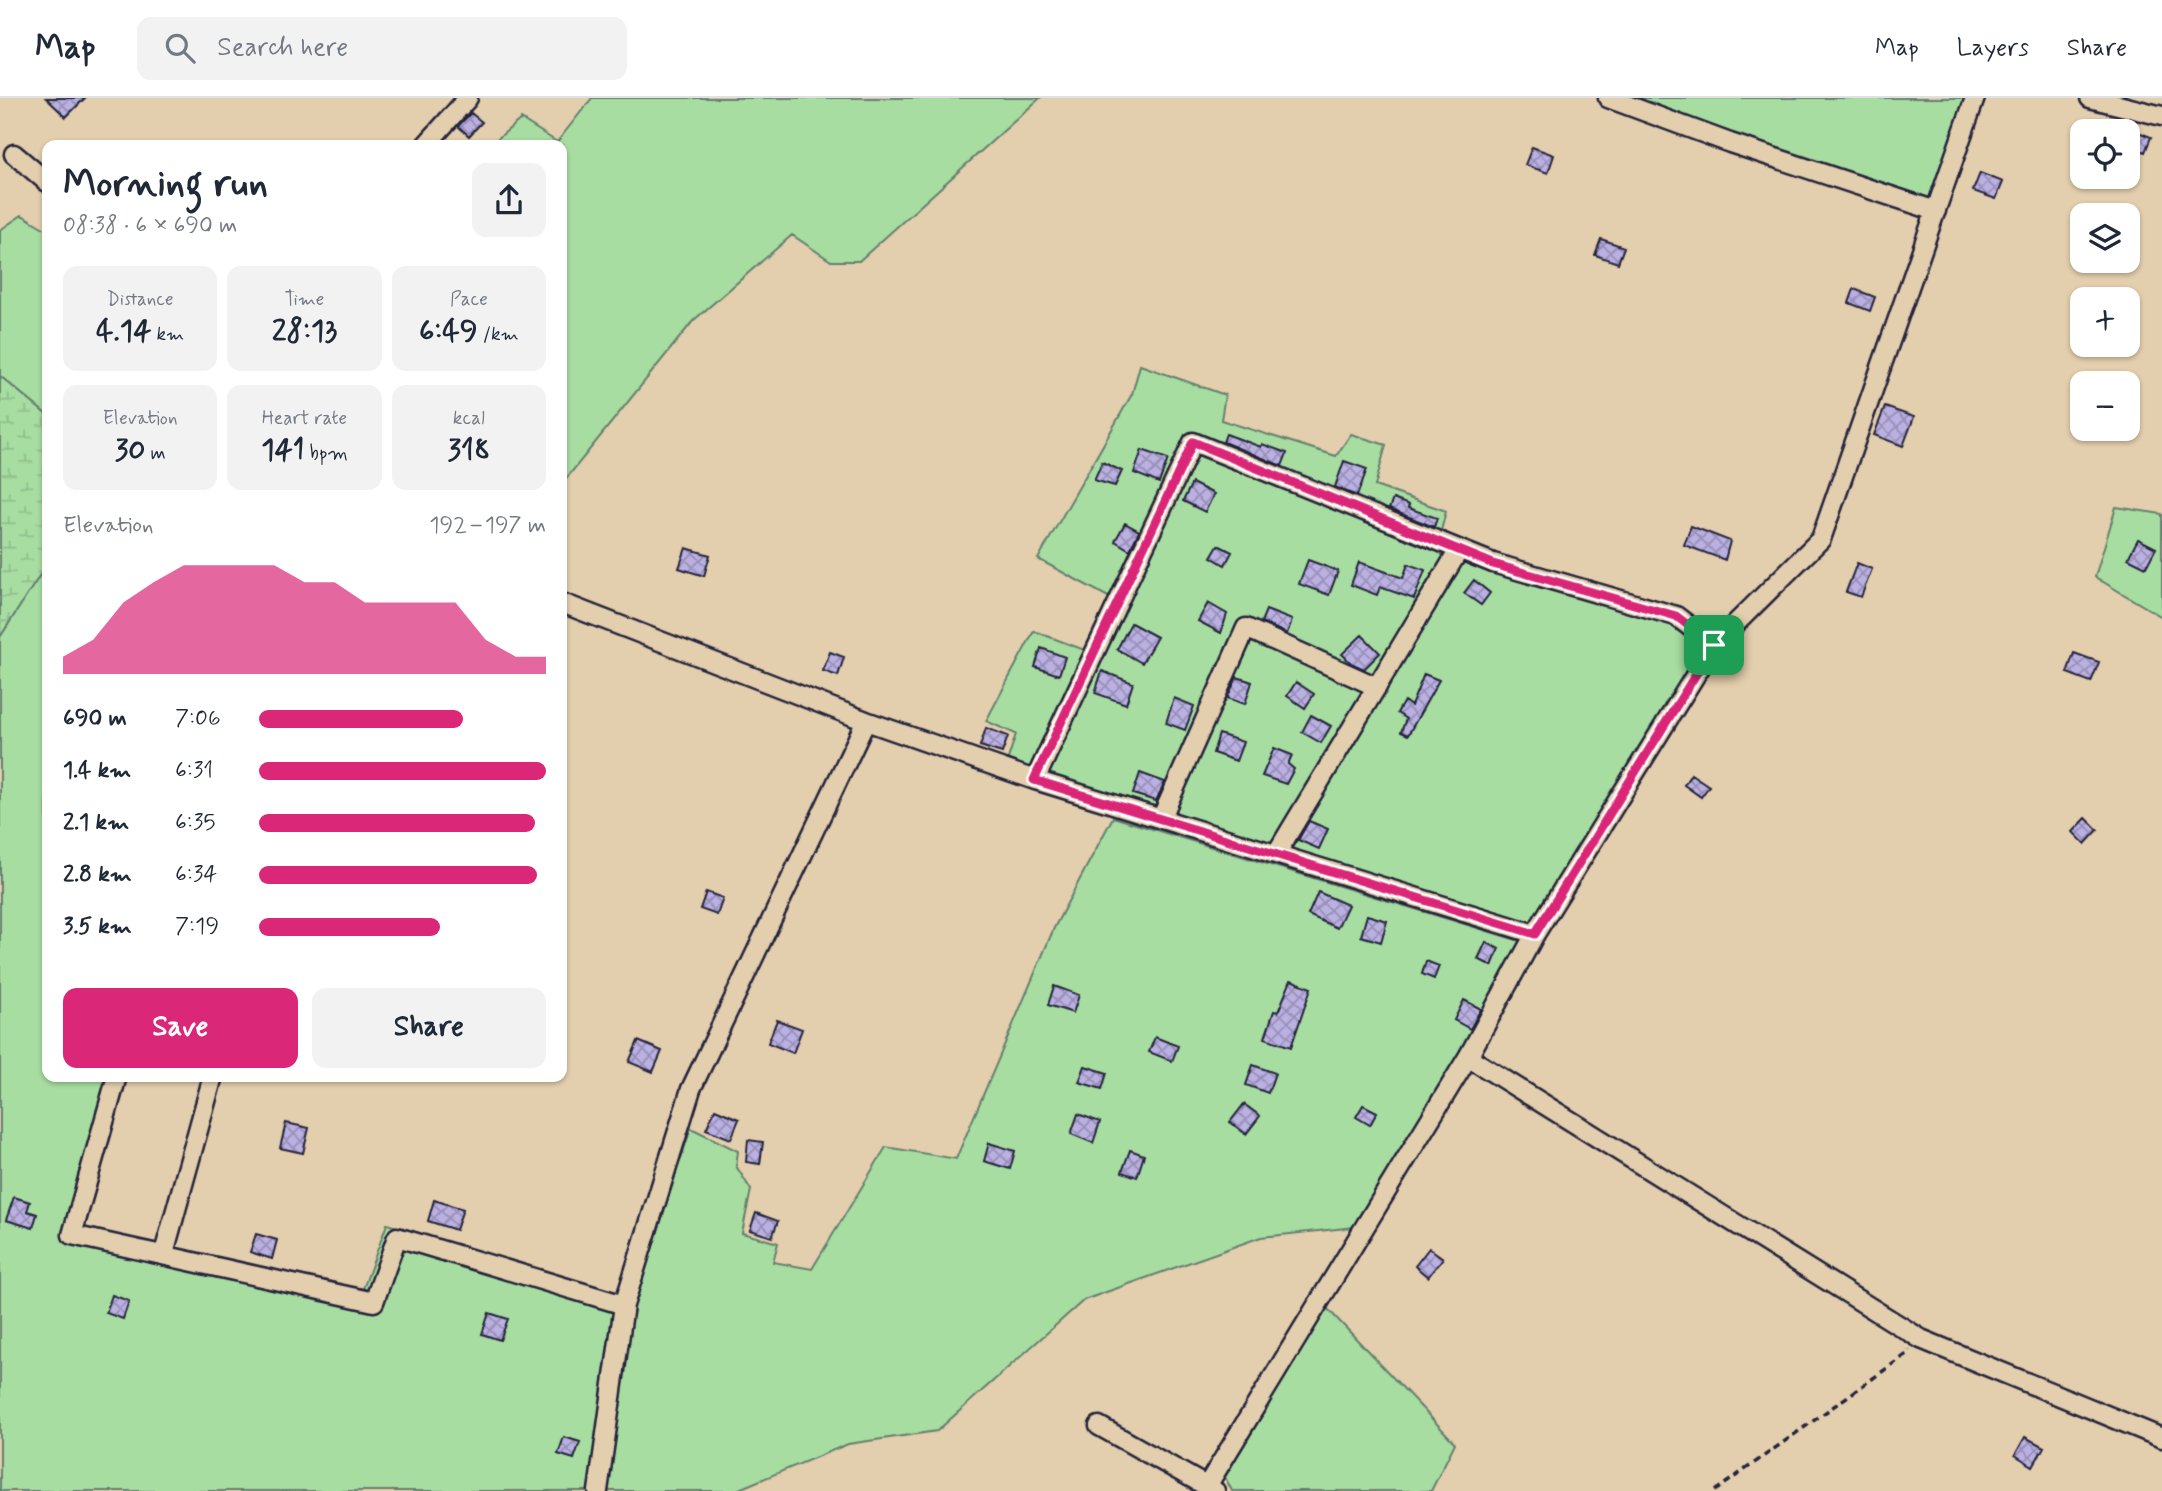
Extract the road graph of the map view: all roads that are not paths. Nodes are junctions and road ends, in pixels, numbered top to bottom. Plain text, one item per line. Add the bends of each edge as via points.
1 (468, 98) edge
2 (1608, 98) edge
3 (1975, 98) edge
4 (2090, 98) edge
5 (2162, 116) edge
6 (430, 140) edge
7 (14, 154) dead end
8 (42, 178) edge
9 (1936, 211) junction
10 (1460, 550) junction
11 (567, 605) edge
12 (1714, 645) junction
13 (1377, 687) junction
14 (866, 721) junction
15 (1034, 780) junction
16 (1161, 819) junction
17 (1276, 854) junction
18 (1535, 934) junction
19 (1468, 1057) junction
20 (115, 1082) edge
21 (211, 1082) edge
22 (164, 1254) junction
23 (624, 1305) junction
24 (1099, 1426) dead end
25 (2162, 1438) edge
26 (1211, 1489) edge
27 (598, 1491) edge

1 - 6 street
2 - 9 street
3 - 9 street
4 - 5 street
7 - 8 street
9 - 12 street via 1821,539
10 - 12 street via 1493,564 1676,616
10 - 13 street
10 - 15 street via 1193,442
11 - 14 street
12 - 18 street
13 - 16 street via 1246,628
13 - 17 street
14 - 15 street
14 - 23 street via 691,1089
15 - 16 street
16 - 17 street
17 - 18 street
18 - 19 street
19 - 25 street via 1914,1335
19 - 26 street
20 - 22 street via 72,1235
21 - 22 street
22 - 23 street via 374,1302 397,1237
23 - 27 street
24 - 26 street

